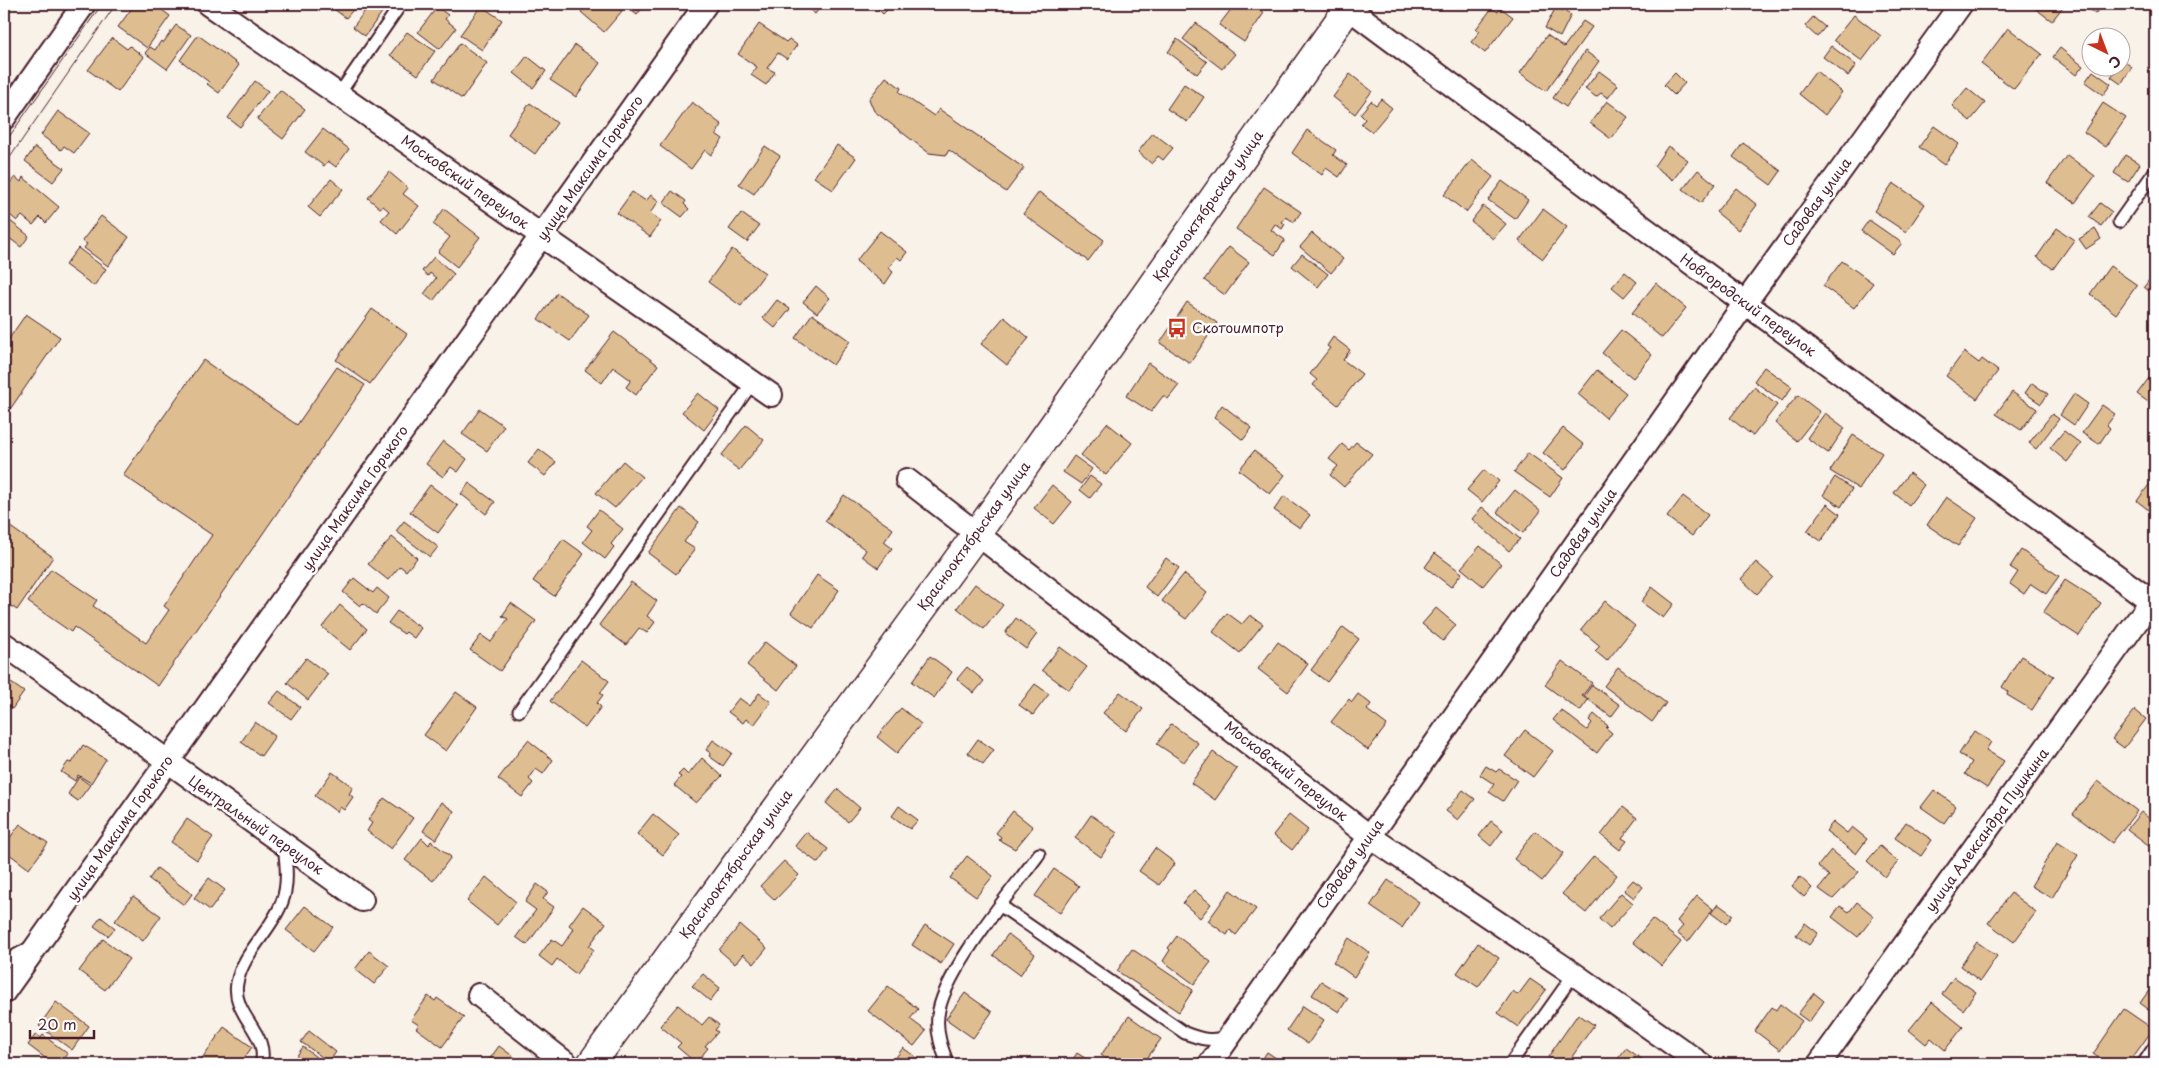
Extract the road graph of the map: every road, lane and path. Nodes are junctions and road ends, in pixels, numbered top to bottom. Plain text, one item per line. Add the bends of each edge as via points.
1 (84, 4) edge
2 (208, 4) edge
3 (401, 4) edge
4 (706, 4) edge
5 (1961, 4) edge
6 (1348, 5) edge
7 (339, 94) junction
8 (4, 118) edge
9 (2155, 171) edge
10 (2119, 222) dead end
11 (542, 236) junction
12 (1745, 303) junction
13 (753, 382) junction
14 (771, 395) dead end
15 (907, 480) dead end
16 (978, 532) junction
17 (2154, 600) edge
18 (4, 644) edge
19 (519, 711) dead end
20 (167, 762) junction
21 (1369, 836) junction
22 (284, 845) junction
23 (1040, 854) dead end
24 (362, 900) dead end
25 (1001, 906) junction
26 (39, 942) junction
27 (4, 962) edge
28 (1574, 974) junction
29 (4, 992) edge
30 (479, 995) dead end
31 (1229, 1037) junction
32 (2155, 1046) edge
33 (261, 1064) edge
34 (568, 1064) edge
35 (591, 1064) edge
36 (948, 1064) edge
37 (1210, 1064) edge
38 (1510, 1064) edge
39 (1701, 1064) edge
40 (1819, 1064) edge
41 (2142, 1064) edge

1 - 8 street
2 - 7 street, Московский переулок
3 - 7 lane
4 - 11 street, улица Максима Горького
5 - 12 street, Садовая улица
6 - 12 street, Новгородский переулок
6 - 16 main road, Краснооктябрьская улица
7 - 11 street, Московский переулок
9 - 10 lane
11 - 13 street, Московский переулок
11 - 20 street, улица Максима Горького
12 - 17 street, Новгородский переулок
12 - 21 street, Садовая улица
13 - 14 street, Московский переулок
13 - 19 lane
15 - 16 street, Московский переулок
16 - 21 street, Московский переулок
16 - 35 main road, Краснооктябрьская улица
17 - 40 street, улица Александра Пушкина
18 - 20 street, Центральный переулок
20 - 22 street, Центральный переулок
20 - 26 street, улица Максима Горького
21 - 28 street, Московский переулок
21 - 31 street, Садовая улица
22 - 24 street, Центральный переулок
22 - 33 lane via 286,886 282,902 243,967 236,993 242,1012 262,1046
23 - 25 lane
25 - 31 lane via 1185,1033 1213,1041
25 - 36 lane via 943,992 938,1028
26 - 27 lane
26 - 29 street, улица Максима Горького
28 - 38 lane
28 - 39 street, Московский переулок
30 - 34 street
31 - 37 street, Садовая улица
32 - 41 lane

